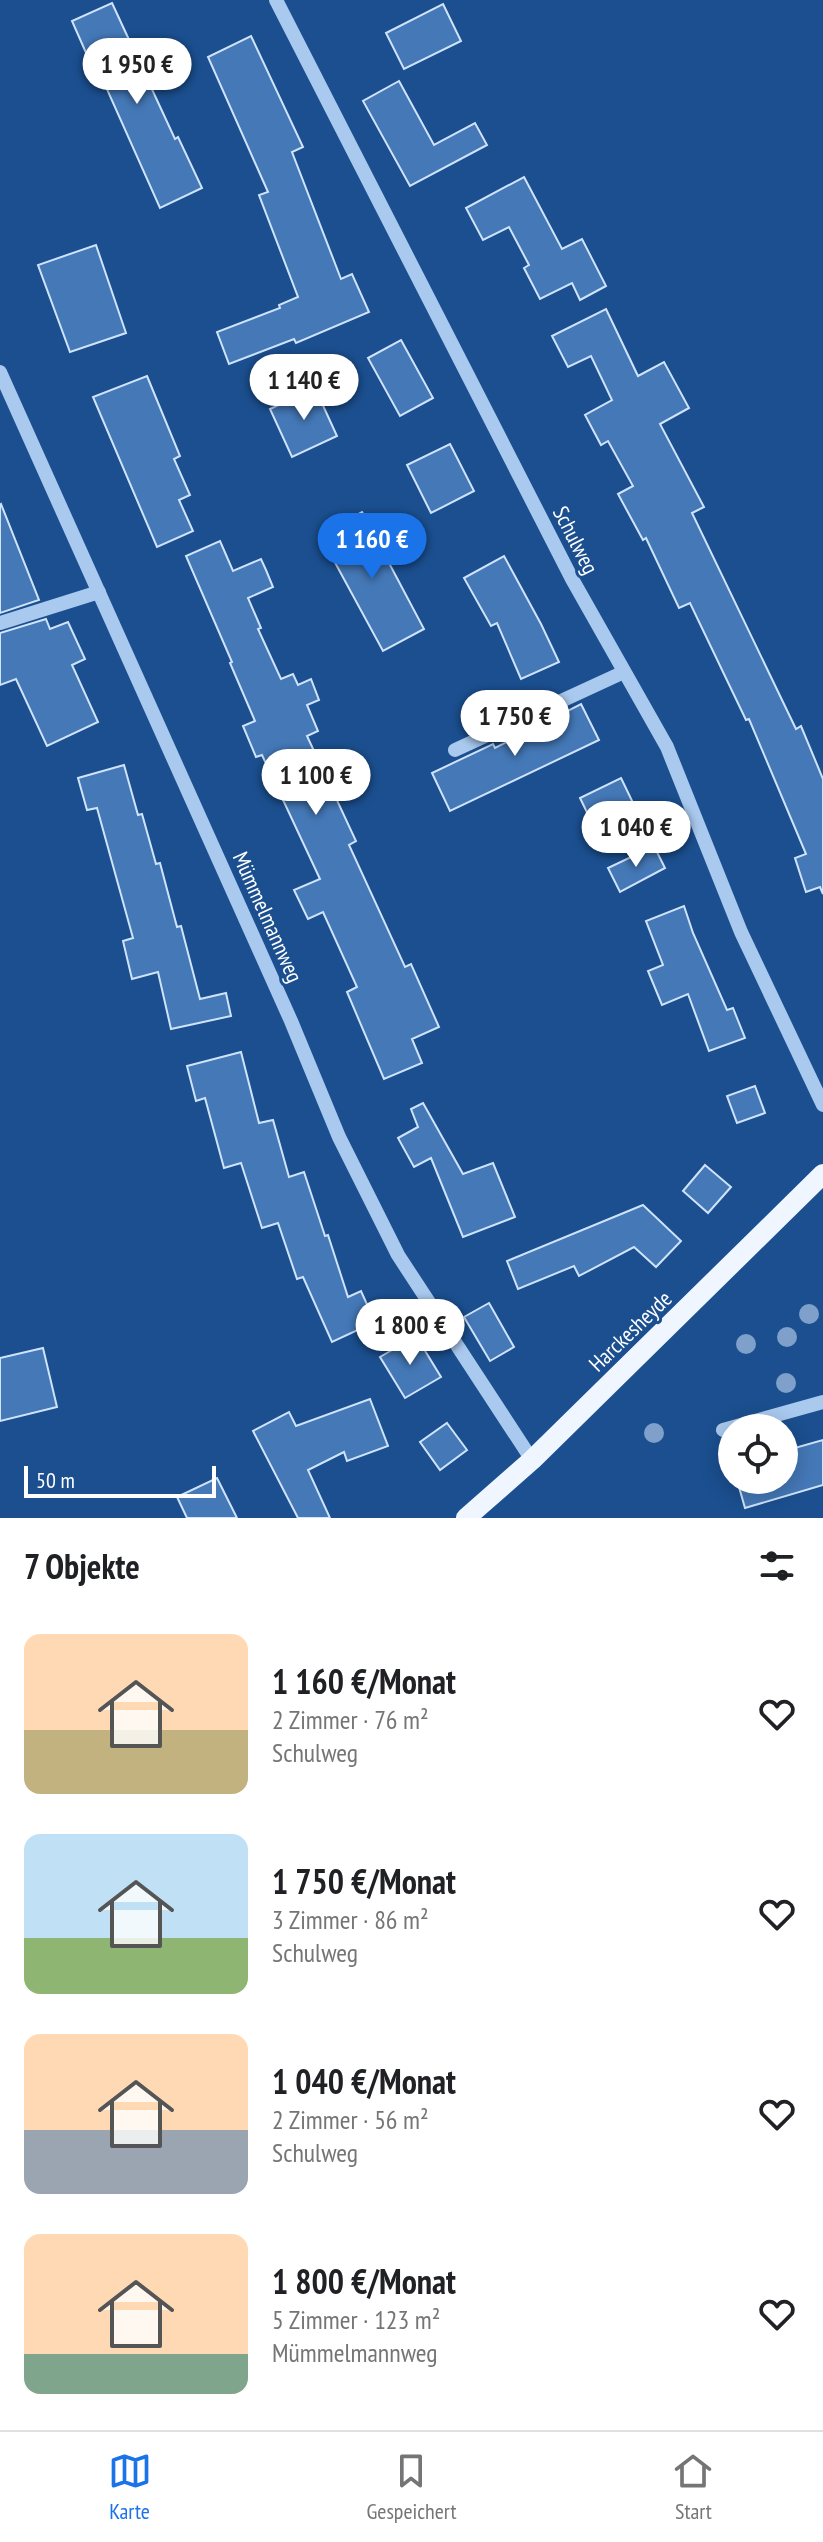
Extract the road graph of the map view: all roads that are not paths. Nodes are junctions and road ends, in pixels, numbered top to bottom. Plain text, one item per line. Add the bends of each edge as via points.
1 (276, 0) edge
2 (0, 372) edge
3 (99, 592) junction
4 (0, 623) edge
5 (624, 672) junction
6 (455, 750) dead end
7 (823, 1105) edge
8 (823, 1174) edge
9 (823, 1402) edge
10 (780, 1414) edge
11 (532, 1460) junction
12 (466, 1518) edge

1 - 5 street, Schulweg via 564,566
2 - 3 street, Mümmelmannweg
3 - 4 street
3 - 11 street, Mümmelmannweg via 339,1137 398,1255
5 - 6 street
5 - 7 street, Schulweg via 667,747 741,932
8 - 11 main road, Harckesheyde
9 - 10 street
11 - 12 main road, Harckesheyde

